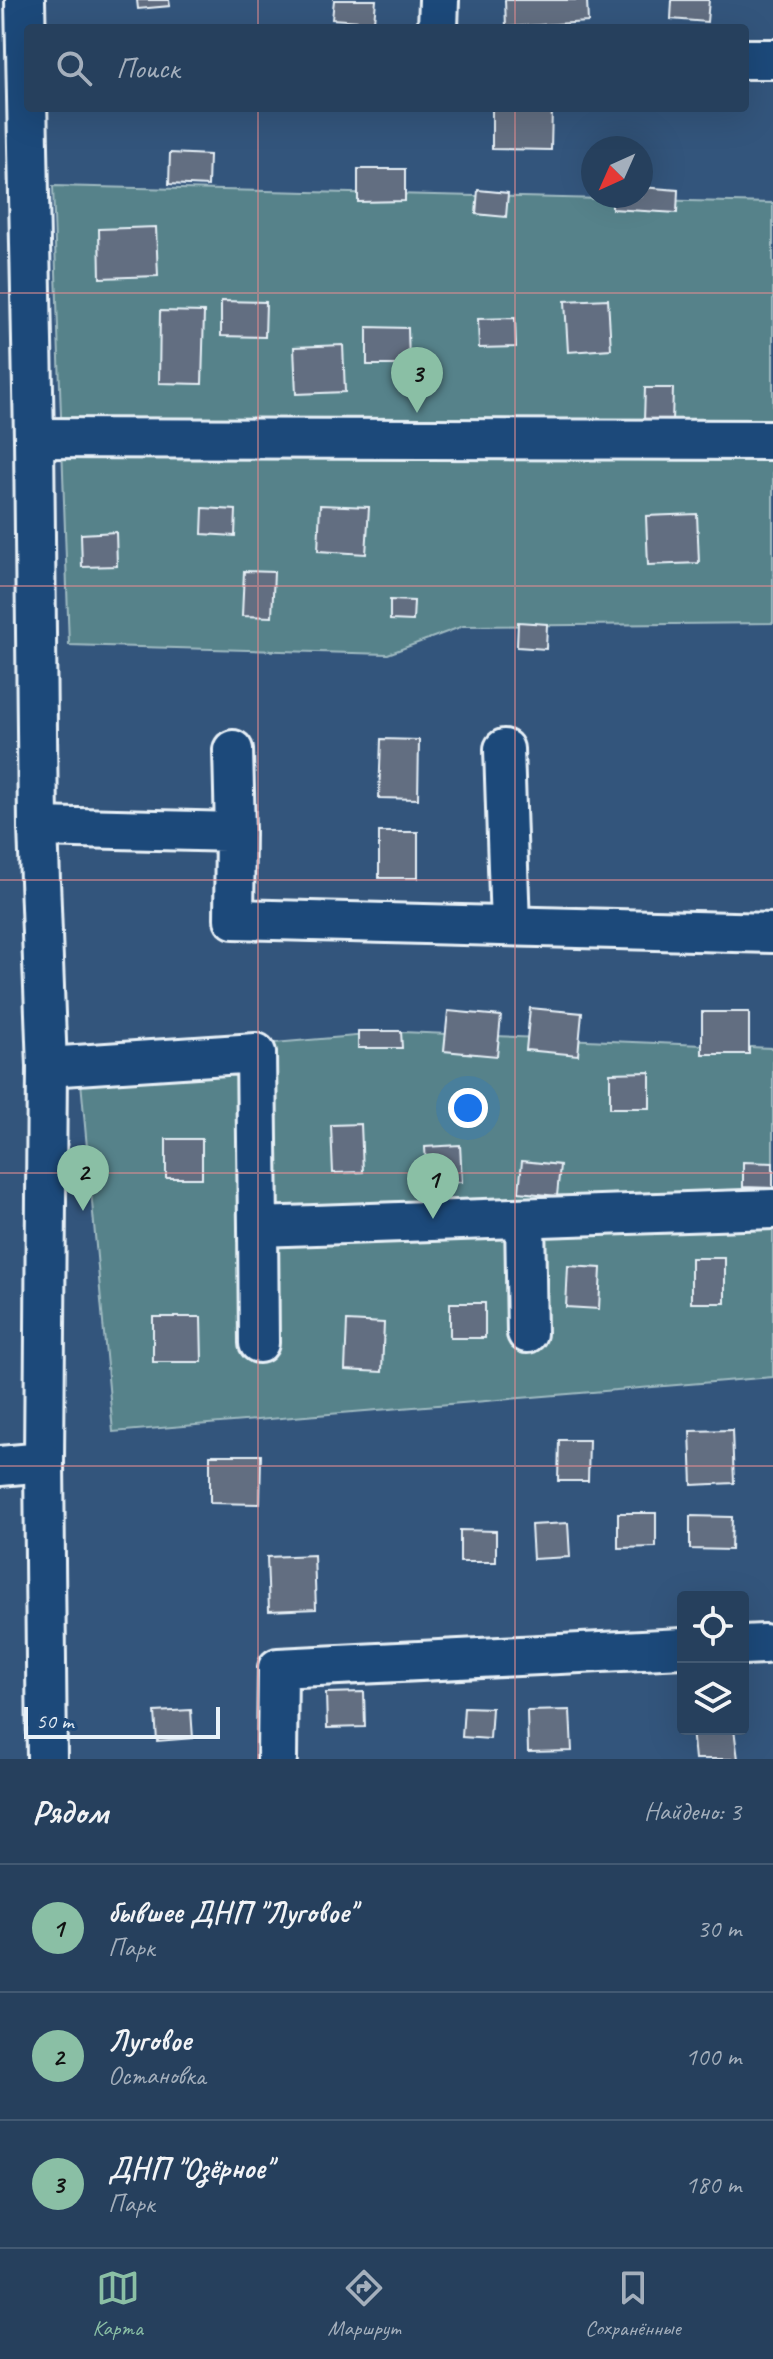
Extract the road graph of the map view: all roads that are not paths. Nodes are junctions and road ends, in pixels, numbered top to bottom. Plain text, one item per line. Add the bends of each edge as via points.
1 (25, 0) edge
2 (439, 0) edge
3 (25, 24) edge
4 (438, 24) edge
5 (749, 59) edge
6 (773, 59) edge
7 (27, 112) edge
8 (34, 438) junction
9 (773, 440) edge
10 (504, 749) dead end
11 (233, 750) dead end
12 (38, 827) junction
13 (235, 832) junction
14 (510, 926) junction
15 (773, 933) edge
16 (47, 1067) junction
17 (773, 1209) edge
18 (525, 1218) junction
19 (258, 1227) junction
20 (527, 1333) dead end
21 (259, 1343) dead end
22 (44, 1462) junction
23 (0, 1466) edge
24 (677, 1648) edge
25 (47, 1759) edge
26 (277, 1759) edge

1 - 3 street
2 - 4 street
5 - 6 street
7 - 8 street
8 - 9 street
8 - 12 street
10 - 14 street
11 - 13 street
12 - 13 street
12 - 16 street
13 - 14 street via 234,919
14 - 15 street
16 - 19 street via 256,1053
16 - 22 street
17 - 18 street
18 - 19 street
18 - 20 street
19 - 21 street
22 - 23 street
22 - 25 street
24 - 26 street via 278,1668

